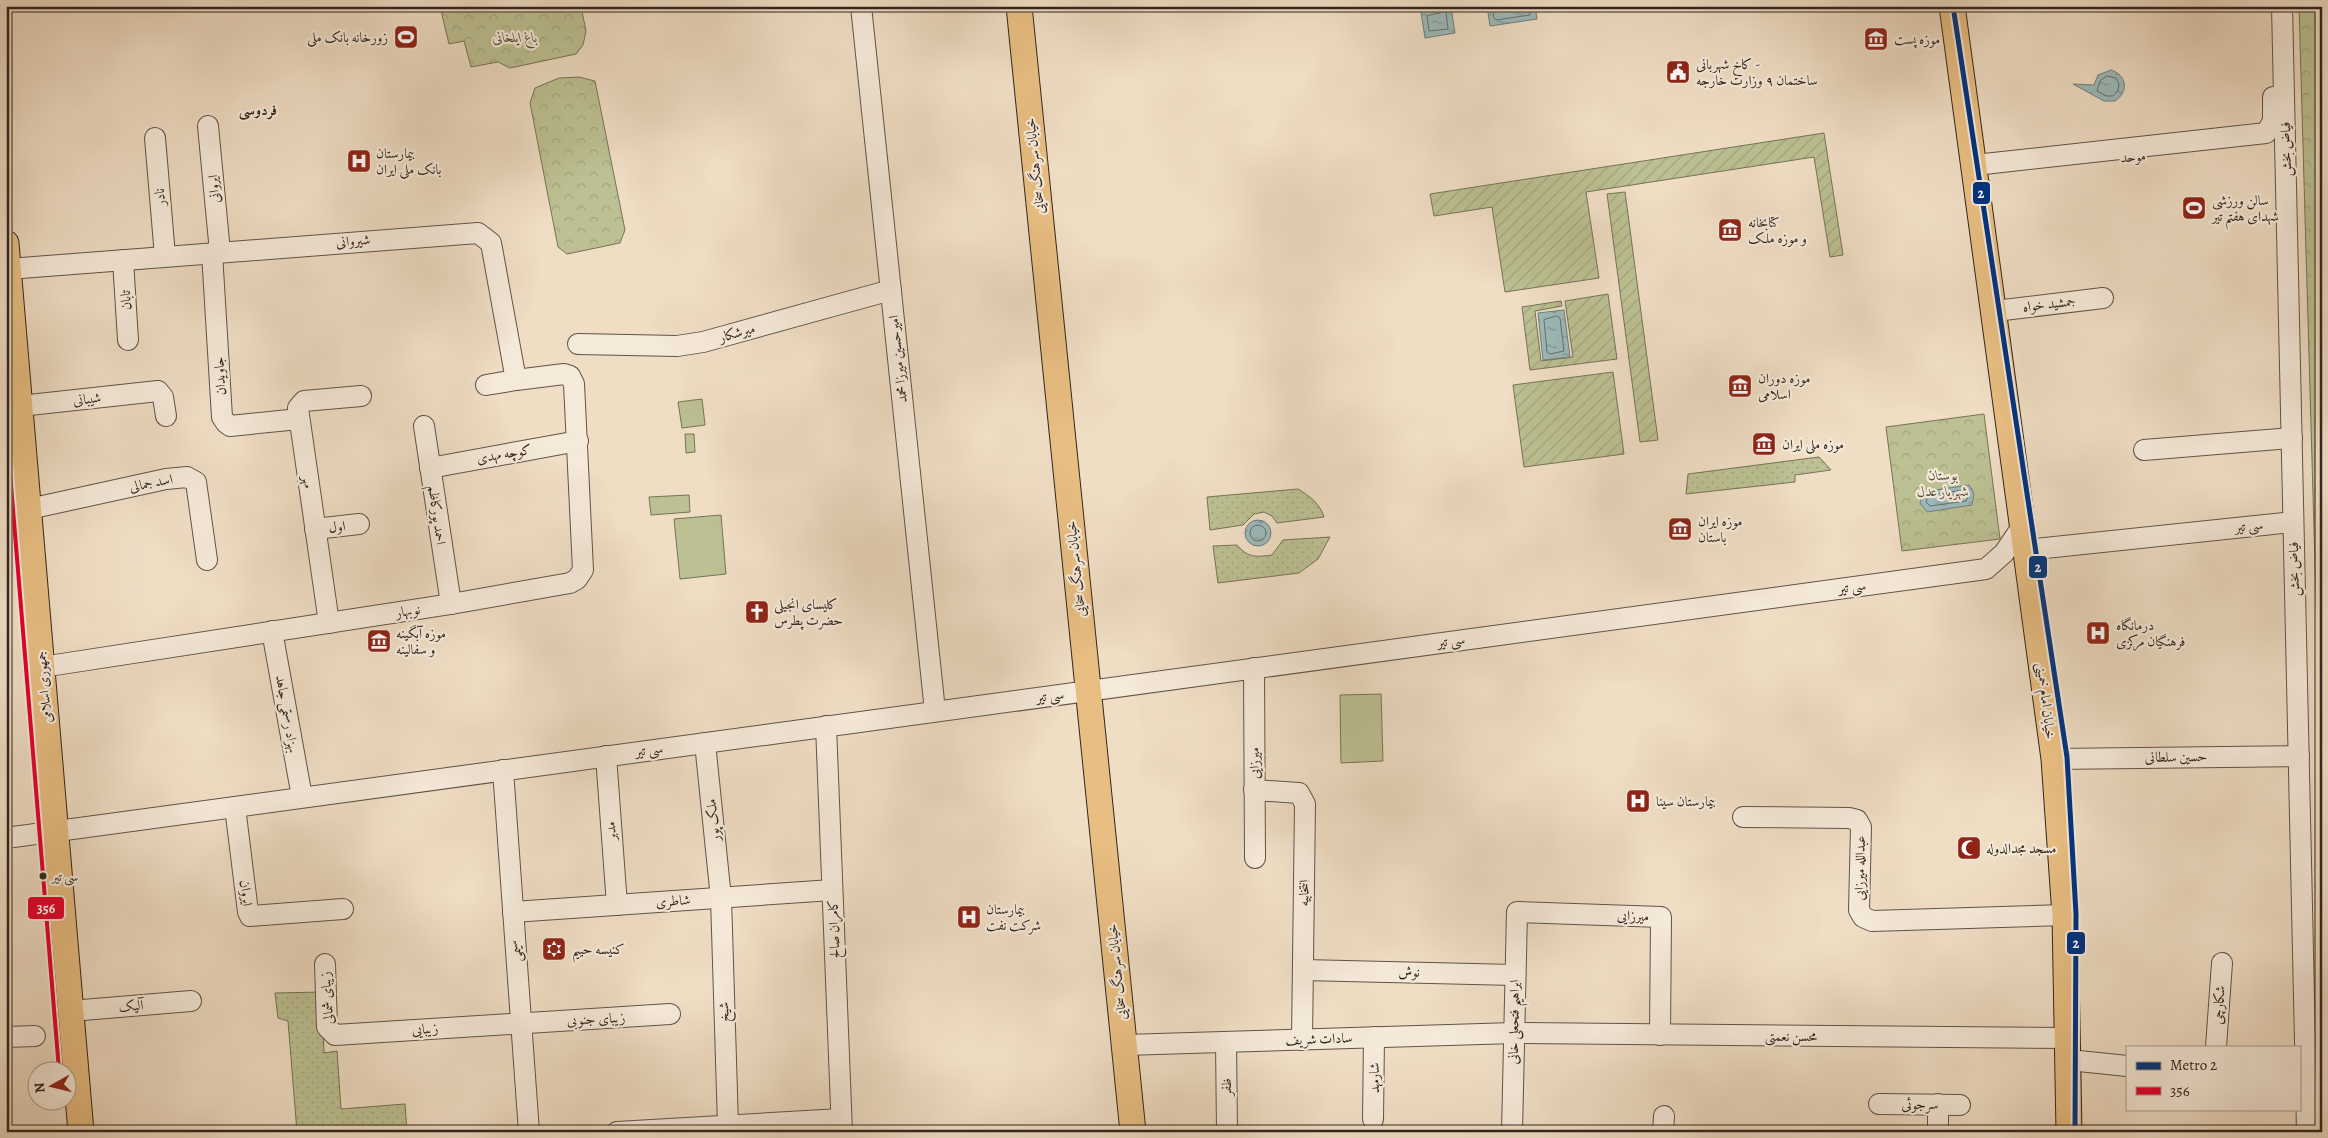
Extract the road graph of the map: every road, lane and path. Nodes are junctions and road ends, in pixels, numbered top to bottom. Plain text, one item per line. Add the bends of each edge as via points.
1 (862, 6) edge
2 (1019, 6) edge
3 (1952, 6) edge
4 (2272, 6) edge
5 (2282, 6) edge
6 (208, 126) dead end
7 (155, 138) dead end
8 (2286, 153) junction
9 (1976, 169) junction
10 (6, 243) edge
11 (216, 252) junction
12 (165, 256) junction
13 (123, 260) junction
14 (8, 269) junction
15 (891, 290) junction
16 (2103, 298) dead end
17 (1995, 311) junction
18 (128, 340) dead end
19 (578, 344) dead end
20 (516, 380) junction
21 (486, 385) dead end
22 (361, 396) dead end
23 (20, 406) junction
24 (166, 416) dead end
25 (299, 419) junction
26 (424, 426) dead end
27 (2292, 438) junction
28 (578, 441) junction
29 (2144, 450) dead end
30 (430, 468) junction
31 (29, 509) junction
32 (2293, 522) junction
33 (359, 524) dead end
34 (2023, 525) junction
35 (315, 530) junction
36 (2026, 550) junction
37 (207, 560) dead end
38 (450, 604) junction
39 (329, 623) junction
40 (272, 631) junction
41 (42, 667) junction
42 (1254, 668) junction
43 (1089, 690) junction
44 (935, 711) junction
45 (826, 726) junction
46 (705, 743) junction
47 (606, 756) junction
48 (2298, 756) junction
49 (2054, 759) junction
50 (503, 770) junction
51 (1254, 790) junction
52 (302, 797) junction
53 (235, 806) junction
54 (1744, 817) dead end
55 (56, 831) junction
56 (6, 838) edge
57 (1255, 858) dead end
58 (832, 890) junction
59 (721, 898) junction
60 (617, 905) junction
61 (343, 909) dead end
62 (514, 912) junction
63 (1517, 912) joint
64 (2065, 915) junction
65 (2222, 962) dead end
66 (325, 964) dead end
67 (1303, 970) junction
68 (1515, 975) junction
69 (191, 1001) dead end
70 (71, 1011) junction
71 (670, 1014) dead end
72 (521, 1023) junction
73 (330, 1033) joint
74 (1514, 1033) junction
75 (1660, 1034) junction
76 (34, 1036) dead end
77 (1374, 1037) junction
78 (6, 1038) edge
79 (1302, 1040) junction
80 (1226, 1042) junction
81 (1125, 1045) junction
82 (2216, 1046) edge
83 (2068, 1049) junction
84 (2126, 1066) edge
85 (2303, 1102) edge
86 (1879, 1104) dead end
87 (1938, 1104) junction
88 (1960, 1105) dead end
89 (1373, 1119) dead end
90 (842, 1125) edge
91 (728, 1126) junction
92 (81, 1132) edge
93 (529, 1132) edge
94 (617, 1132) edge
95 (1134, 1132) edge
96 (1227, 1132) edge
97 (1512, 1132) edge
98 (1938, 1132) edge
99 (2069, 1132) edge
100 (2307, 1132) edge

1 - 15 street, امیرحسین میرزا محمد
2 - 43 main road, خیابان سرهنگ سخایی
3 - 9 main road, خیابان امام خمینی
4 - 9 street, فیاض بخش via 2273,121 2266,132
5 - 8 street, فیاض بخش
6 - 11 street, ایروانی
7 - 12 street, نادر
8 - 9 street, موحد via 2270,142
8 - 27 street, فیاض بخش
9 - 17 main road, خیابان امام خمینی
10 - 14 main road, جمهوری اسلامی
11 - 12 street, شیروانی
11 - 20 street, شیروانی via 472,232 484,236 491,243
11 - 25 street, جاویدان via 222,417 230,426
12 - 13 street, شیروانی
13 - 14 street, شیروانی
13 - 18 street, تابان
14 - 23 main road, جمهوری اسلامی
15 - 19 street, میرشکار via 703,342 676,346
15 - 44 street, امیرحسین میرزا محمد
16 - 17 street, جمشید خواه
17 - 34 main road, خیابان امام خمینی
20 - 21 street
20 - 28 street, نوبهار via 570,376 574,384
22 - 25 street via 304,402 298,408
23 - 24 street, شیبانی via 154,392 162,394
23 - 31 main road, جمهوری اسلامی
25 - 35 street, مهر
26 - 30 street, احمد پورکاظم
27 - 29 street
27 - 32 street, فیاض بخش
28 - 30 street, کوچه مهدی
28 - 38 street, نوبهار via 581,575 570,584 561,586
30 - 38 street, احمد پورکاظم
31 - 37 street, اسد جمالی via 187,477 196,482
31 - 41 main road, جمهوری اسلامی
32 - 36 street, سی تیر
32 - 48 street, فیاض بخش
33 - 35 street, اول
34 - 36 main road, خیابان امام خمینی
34 - 42 street, سی تیر via 2004,553 1986,569
35 - 39 street, مهر
36 - 49 main road, خیابان امام خمینی
38 - 39 street, نوبهار
39 - 40 street, نوبهار
40 - 41 street, نوبهار
40 - 52 street, بهزاد رستمی جاهد
41 - 55 main road, جمهوری اسلامی
42 - 43 street, سی تیر
42 - 51 street, میرزایی
43 - 44 street, سی تیر
43 - 81 main road, خیابان سرهنگ سخایی
44 - 45 street, سی تیر
45 - 46 street, سی تیر
45 - 58 street, کامران صالح
46 - 47 street, سی تیر
46 - 59 street, ملک پور
47 - 50 street, سی تیر
47 - 60 street, مدبر
48 - 49 street, حسین سلطانی
48 - 85 street, فیاض بخش
49 - 64 main road, خیابان امام خمینی
50 - 52 street, سی تیر
50 - 62 street, سیمی
51 - 57 street, میرزایی
51 - 67 street, انتخابیه via 1299,793 1306,804
52 - 53 street, سی تیر
53 - 55 street, سی تیر
53 - 61 street, ایروان via 250,916
54 - 64 street, عبدالله میرزایی via 1857,820 1861,827 1859,910 1863,917 1872,921
55 - 56 street, سی تیر
55 - 70 main road, جمهوری اسلامی
58 - 59 street, شاطری
58 - 90 street, کامران صالح
59 - 60 street, شاطری
59 - 91 street, شیخ
60 - 62 street, شاطری
62 - 72 street, سیمی
63 - 68 street, ابراهیم فتحعلی خانی
63 - 75 street, میرزایی via 1661,917
64 - 83 main road, خیابان امام خمینی
65 - 82 street, شکارچی
66 - 73 street, زیبای شمالی via 327,1027
67 - 68 street, نوش
67 - 79 street, انتخابیه
68 - 74 street, ابراهیم فتحعلی خانی
69 - 70 street, آلیک
70 - 92 main road, جمهوری اسلامی
71 - 72 street, زیبای جنوبی
72 - 73 street, زیبایی
72 - 93 street, سیمی
74 - 75 street, محسن نعمتی
74 - 77 street, سادات شریف
74 - 97 street, ابراهیم فتحعلی خانی
75 - 83 street, محسن نعمتی
76 - 78 street
77 - 79 street, سادات شریف
77 - 89 street, شارمهد
79 - 80 street, سادات شریف
80 - 81 street, سادات شریف
80 - 96 street, ظفر
81 - 95 main road, خیابان سرهنگ سخایی
83 - 84 street, محسن نعمتی
83 - 99 main road, خیابان امام خمینی
85 - 100 street, فیاض بخش
86 - 87 street, سرجوئی
87 - 88 street, سرجوئی
87 - 98 street
90 - 91 street
91 - 94 street

